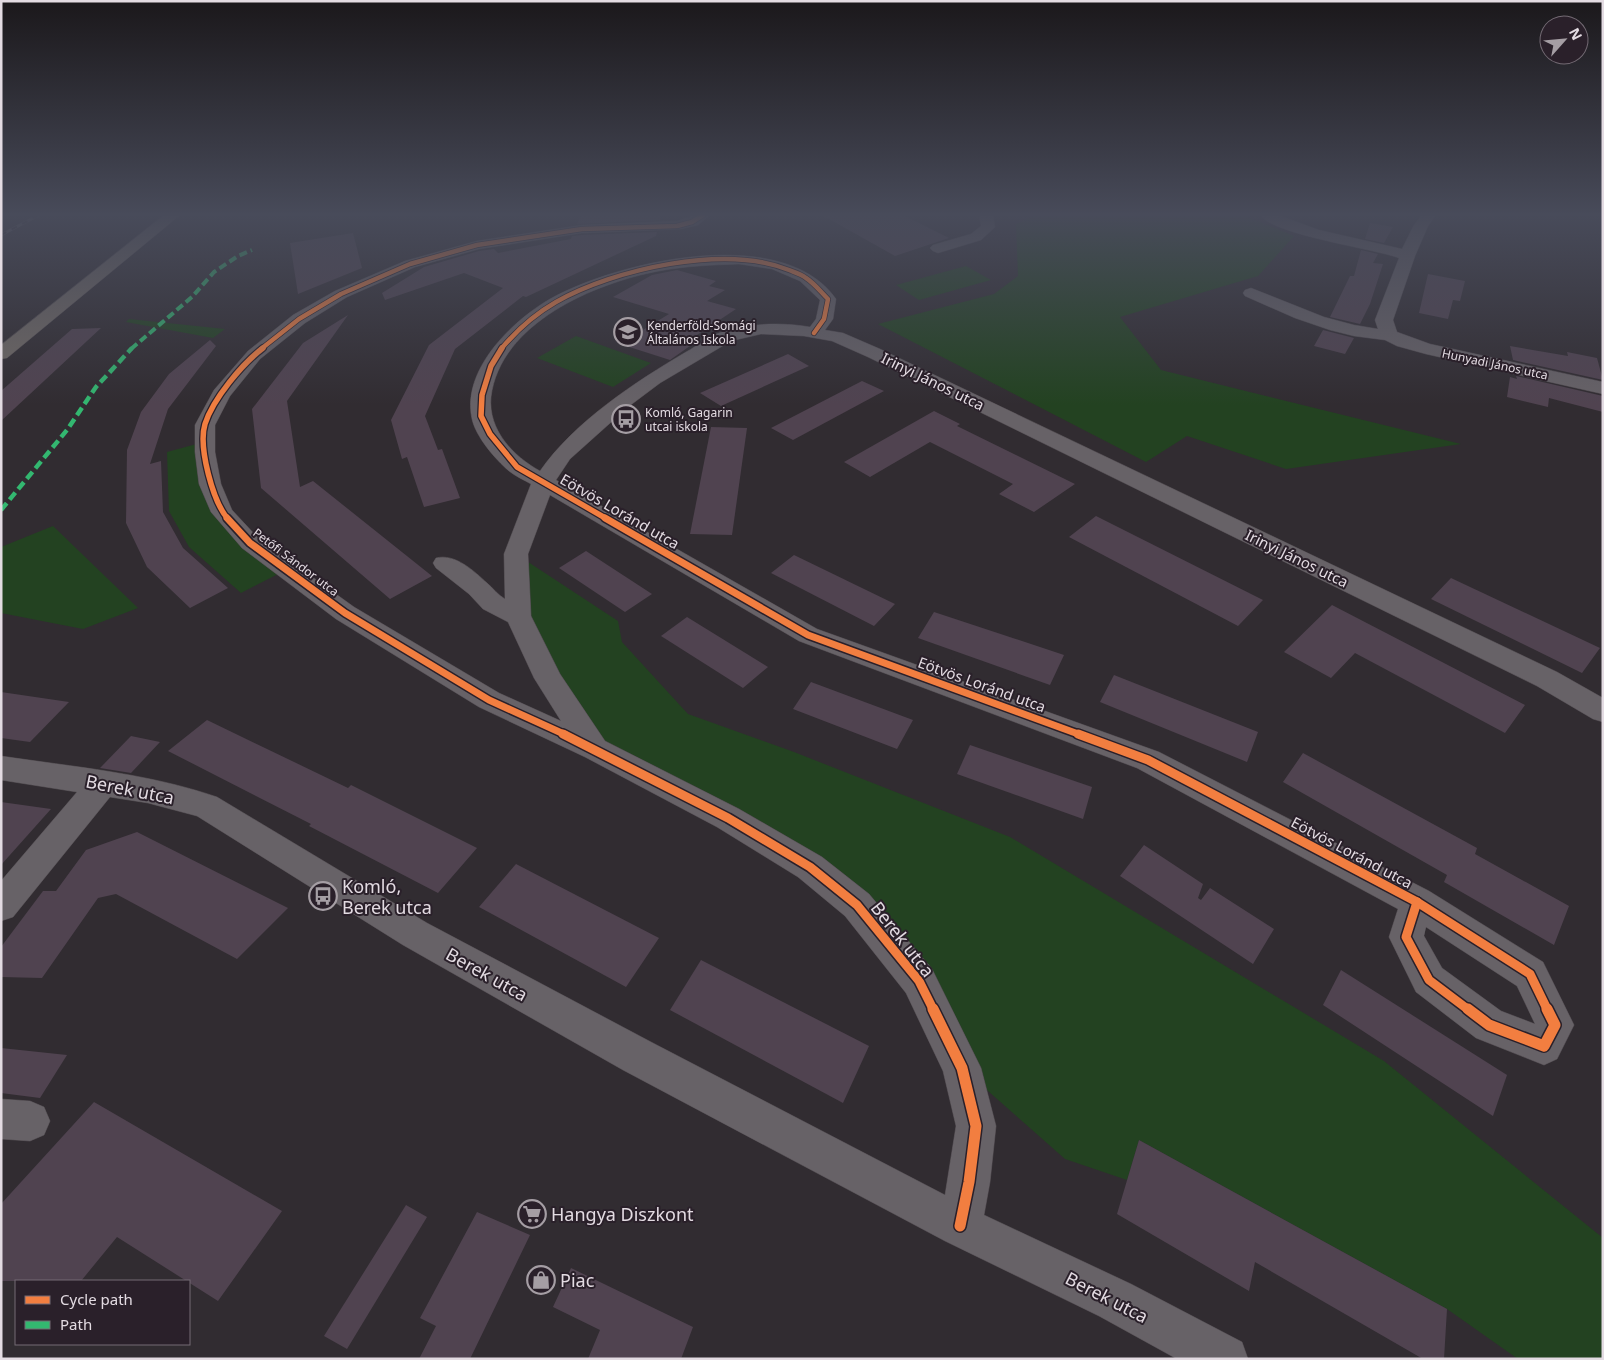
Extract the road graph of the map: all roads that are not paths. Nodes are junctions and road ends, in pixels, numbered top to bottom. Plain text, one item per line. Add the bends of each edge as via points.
1 (94, 278) edge
2 (377, 278) edge
3 (617, 278) edge
4 (811, 278) edge
5 (1399, 278) edge
6 (1251, 293) dead end
7 (814, 333) junction
8 (1389, 334) junction
9 (1, 354) edge
10 (1603, 388) edge
11 (544, 484) junction
12 (445, 563) dead end
13 (518, 616) junction
14 (1603, 711) edge
15 (596, 749) junction
16 (1, 768) edge
17 (103, 783) junction
18 (1416, 902) junction
19 (1, 906) edge
20 (960, 1226) junction
21 (1225, 1359) edge

1 - 9 main road
2 - 15 street, Petőfi Sándor utca via 341,294 293,324 254,355 221,394 205,425 205,452 210,484 222,512 250,543 345,613 489,700
3 - 11 street, Eötvös Loránd utca via 596,284 558,302 523,327 499,351 484,381 482,421 517,467
4 - 7 street, Eötvös Loránd utca via 822,288 828,299 824,320
5 - 8 street via 1384,320
6 - 8 street, Hunyadi János utca via 1347,328
7 - 11 street, Irinyi János utca via 761,329 725,337 708,345 621,403 562,455
7 - 14 street, Irinyi János utca via 837,337 948,388 1547,679
8 - 10 street, Hunyadi János utca via 1426,349
11 - 13 street, Irinyi János utca via 516,554
11 - 18 street, Eötvös Loránd utca via 808,635 1148,760
12 - 13 street via 492,603
13 - 15 street, Irinyi János utca via 548,678
15 - 20 street, Berek utca via 728,818 810,867 857,905 919,981 962,1068 976,1126 970,1182
16 - 17 street, Berek utca
17 - 19 street
17 - 20 street, Berek utca via 148,790 206,806 423,939
18 - 18 street, Eötvös Loránd utca via 1406,937 1429,980 1489,1025 1544,1046 1555,1026 1530,974
20 - 21 street, Berek utca via 1115,1300

